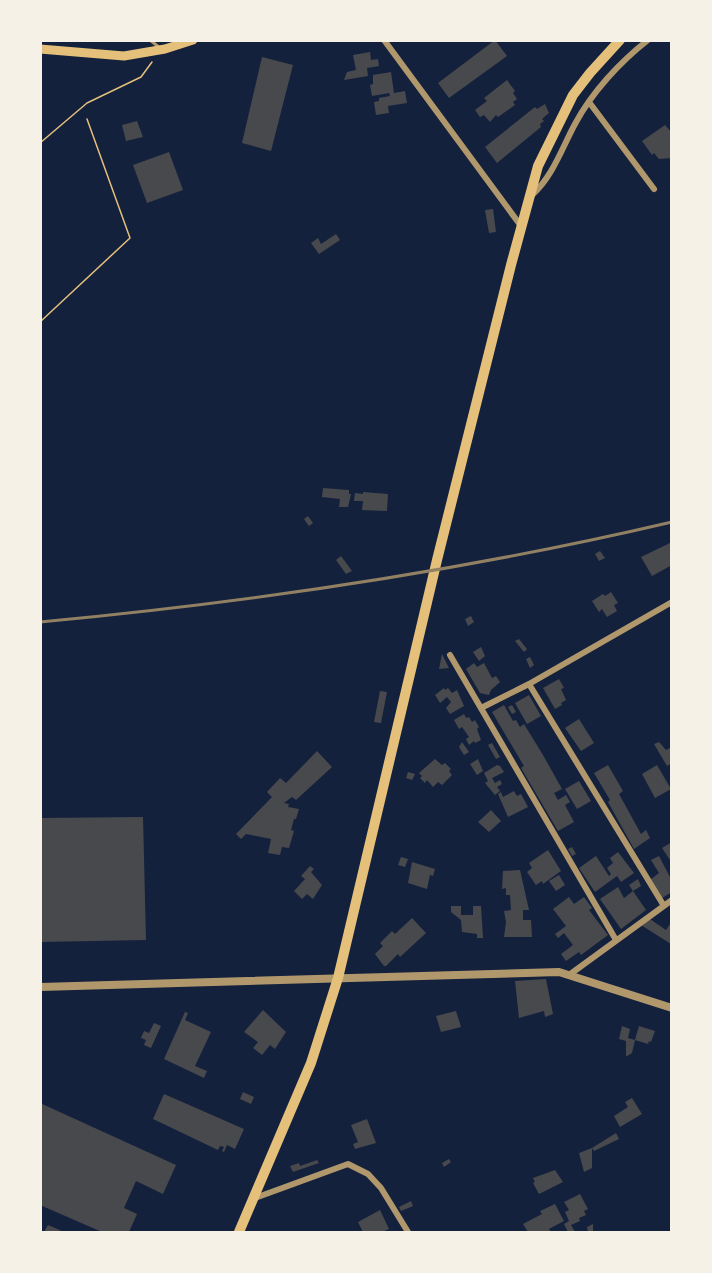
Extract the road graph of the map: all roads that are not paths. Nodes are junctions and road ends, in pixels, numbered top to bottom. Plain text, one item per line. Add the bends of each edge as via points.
1 (150, 40) edge
2 (193, 40) edge
3 (384, 40) edge
4 (621, 40) edge
5 (648, 40) edge
6 (40, 49) edge
7 (161, 50) junction
8 (589, 102) junction
9 (654, 189) dead end
10 (530, 198) junction
11 (522, 226) junction
12 (672, 602) edge
13 (450, 655) dead end
14 (529, 684) junction
15 (481, 708) junction
16 (672, 900) edge
17 (663, 906) junction
18 (616, 940) junction
19 (569, 975) junction
20 (338, 978) junction
21 (40, 987) edge
22 (672, 1008) edge
23 (254, 1198) junction
24 (239, 1233) edge
25 (408, 1233) edge

1 - 7 lane
2 - 7 main road
3 - 11 street
4 - 10 main road via 573,95 538,166
5 - 8 street
6 - 7 main road via 124,56
8 - 9 street
8 - 10 street via 552,170
10 - 11 main road
11 - 20 main road via 437,560
12 - 14 street
13 - 15 street
14 - 15 street
14 - 17 street
15 - 18 street
16 - 17 street
17 - 18 street
18 - 19 street
19 - 20 street via 559,972
19 - 22 street
20 - 21 street
20 - 23 main road via 311,1063
23 - 24 main road
23 - 25 street via 348,1164 368,1174 381,1188

